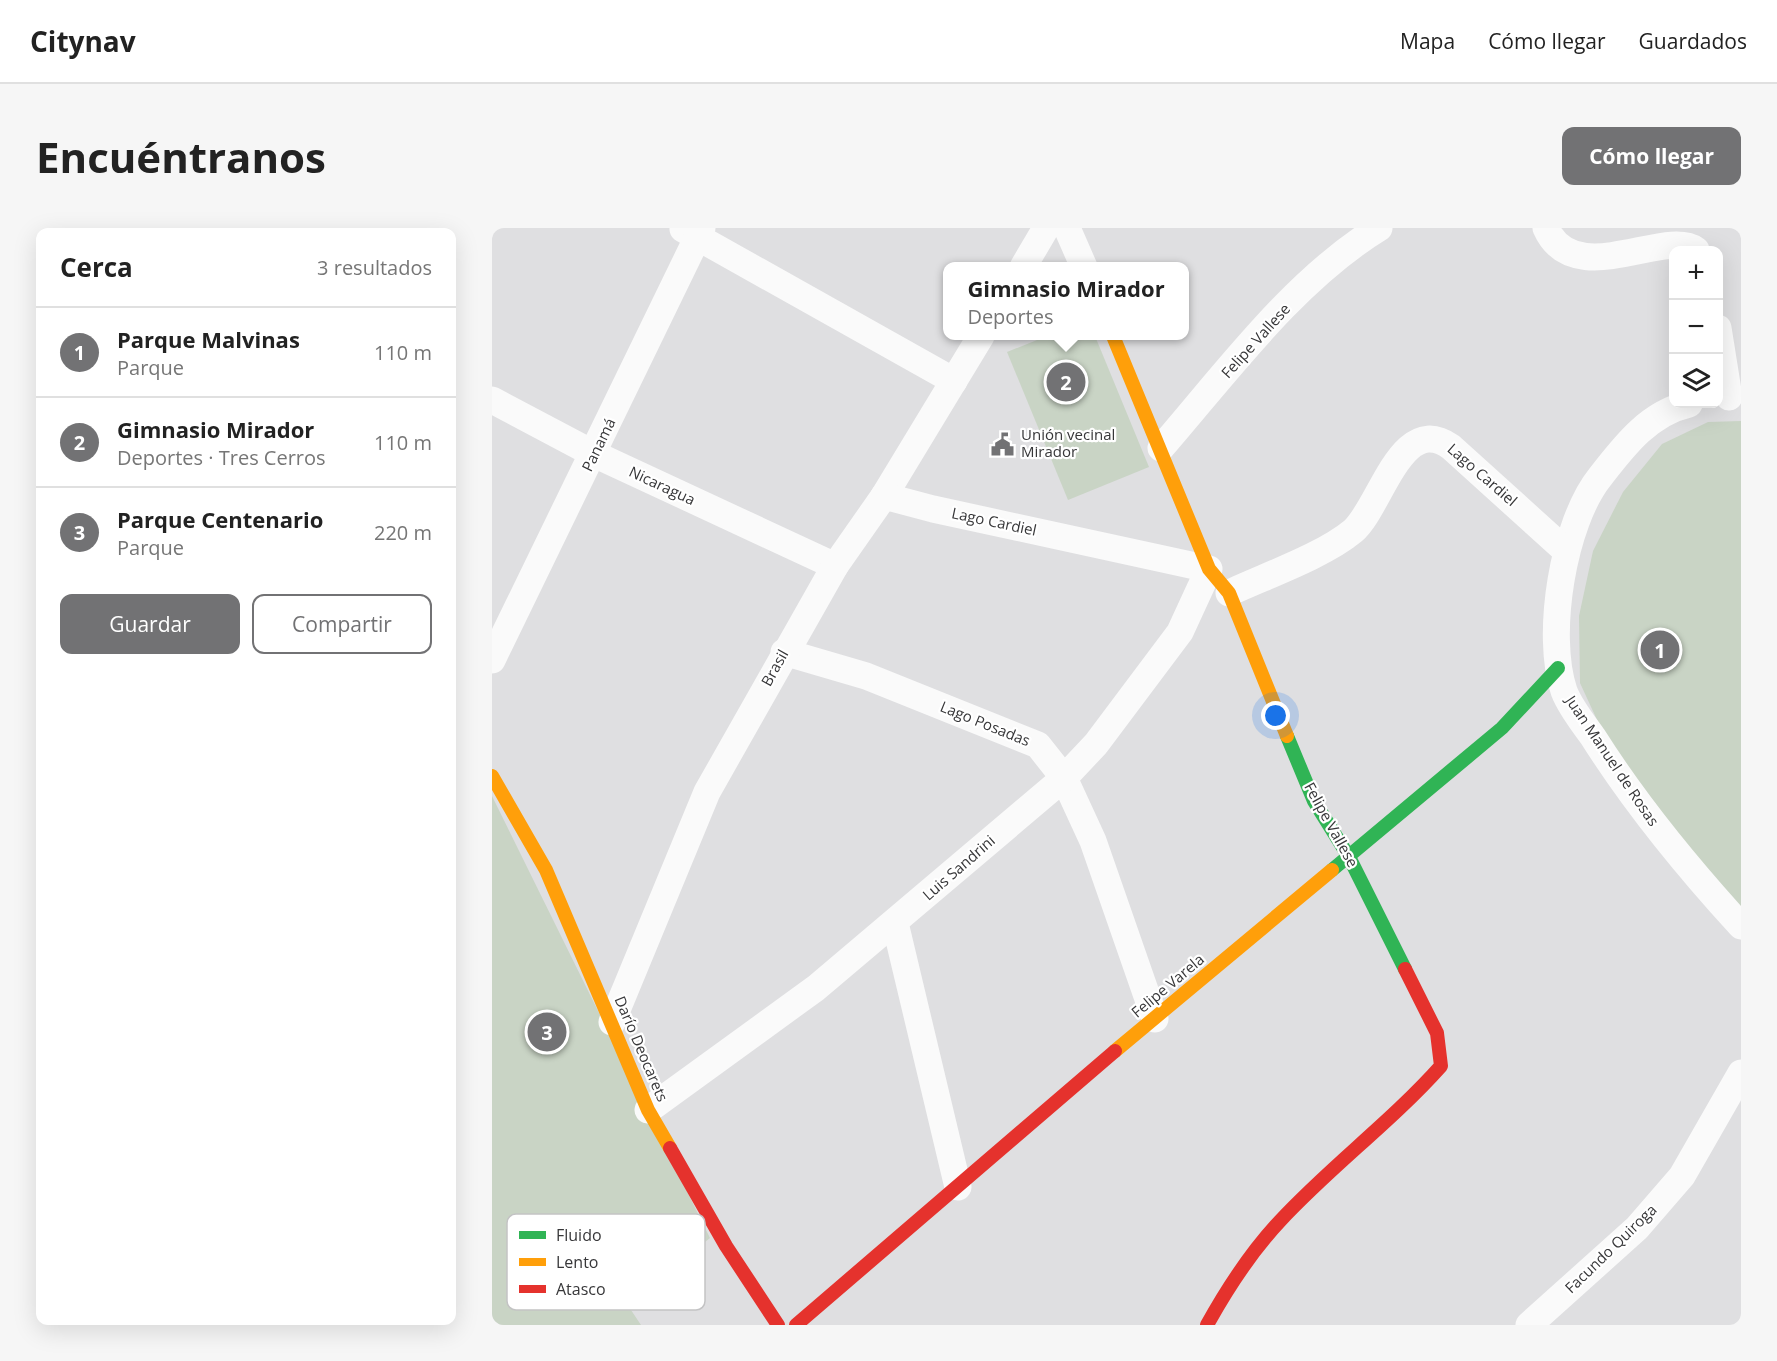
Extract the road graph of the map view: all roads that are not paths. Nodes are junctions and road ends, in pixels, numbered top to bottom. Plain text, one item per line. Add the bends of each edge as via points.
1 (1046, 228) edge
2 (1067, 228) edge
3 (1379, 228) edge
4 (1546, 228) edge
5 (694, 231) edge
6 (1692, 246) edge
7 (1026, 262) edge
8 (1082, 262) edge
9 (979, 340) edge
10 (1115, 340) edge
11 (1723, 354) edge
12 (954, 381) junction
13 (1730, 399) edge
14 (492, 400) edge
15 (1680, 408) edge
16 (1161, 448) junction
17 (594, 454) junction
18 (884, 496) junction
19 (1566, 550) junction
20 (835, 566) junction
21 (1209, 569) junction
22 (1229, 593) junction
23 (784, 652) junction
24 (492, 660) edge
25 (1558, 668) junction
26 (492, 776) edge
27 (1064, 778) junction
28 (1349, 858) junction
29 (895, 923) junction
30 (1741, 926) edge
31 (1155, 1019) junction
32 (612, 1022) junction
33 (1741, 1073) edge
34 (648, 1110) junction
35 (958, 1187) junction
36 (778, 1325) edge
37 (796, 1325) edge
38 (1207, 1325) edge
39 (1529, 1325) edge

1 - 7 street
2 - 8 street
3 - 16 street, Felipe Vallese via 1345,249 1278,314
4 - 6 street via 1553,243 1569,253 1673,242
5 - 12 street
5 - 17 street, Panamá
9 - 12 street, Brasil
10 - 16 street
11 - 13 street
12 - 18 street, Brasil
14 - 17 street, Nicaragua
15 - 19 street, Juan Manuel de Rosas via 1654,419 1629,440 1594,483 1579,510
16 - 21 street, Felipe Vallese
17 - 20 street, Nicaragua
17 - 24 street, Panamá
18 - 20 street, Brasil
18 - 21 street, Lago Cardiel
19 - 22 street, Lago Cardiel via 1451,447 1440,439 1429,438 1406,449 1354,530 1336,543
19 - 25 street, Juan Manuel de Rosas via 1558,623
20 - 23 street, Brasil
21 - 22 street, Felipe Vallese
21 - 27 street, Luis Sandrini via 1180,632 1096,744
22 - 28 street, Felipe Vallese via 1314,801
23 - 27 street, Lago Posadas via 866,676 1038,745
23 - 32 street, Brasil via 707,792
25 - 28 street, Felipe Varela via 1502,728
25 - 30 street, Juan Manuel de Rosas via 1565,693 1602,752 1685,865
26 - 32 street, Darío Deocarets via 546,870
27 - 29 street, Luis Sandrini
27 - 31 street, Lago Posadas via 1093,841
28 - 31 street, Felipe Varela
28 - 38 street, Felipe Vallese via 1437,1033 1441,1066 1413,1100 1259,1244
29 - 34 street, Luis Sandrini via 816,988
29 - 35 street
31 - 35 street, Felipe Varela
32 - 34 street, Darío Deocarets
33 - 39 street, Facundo Quiroga via 1682,1176 1636,1228
34 - 36 street, Darío Deocarets via 726,1246
35 - 37 street, Felipe Varela

